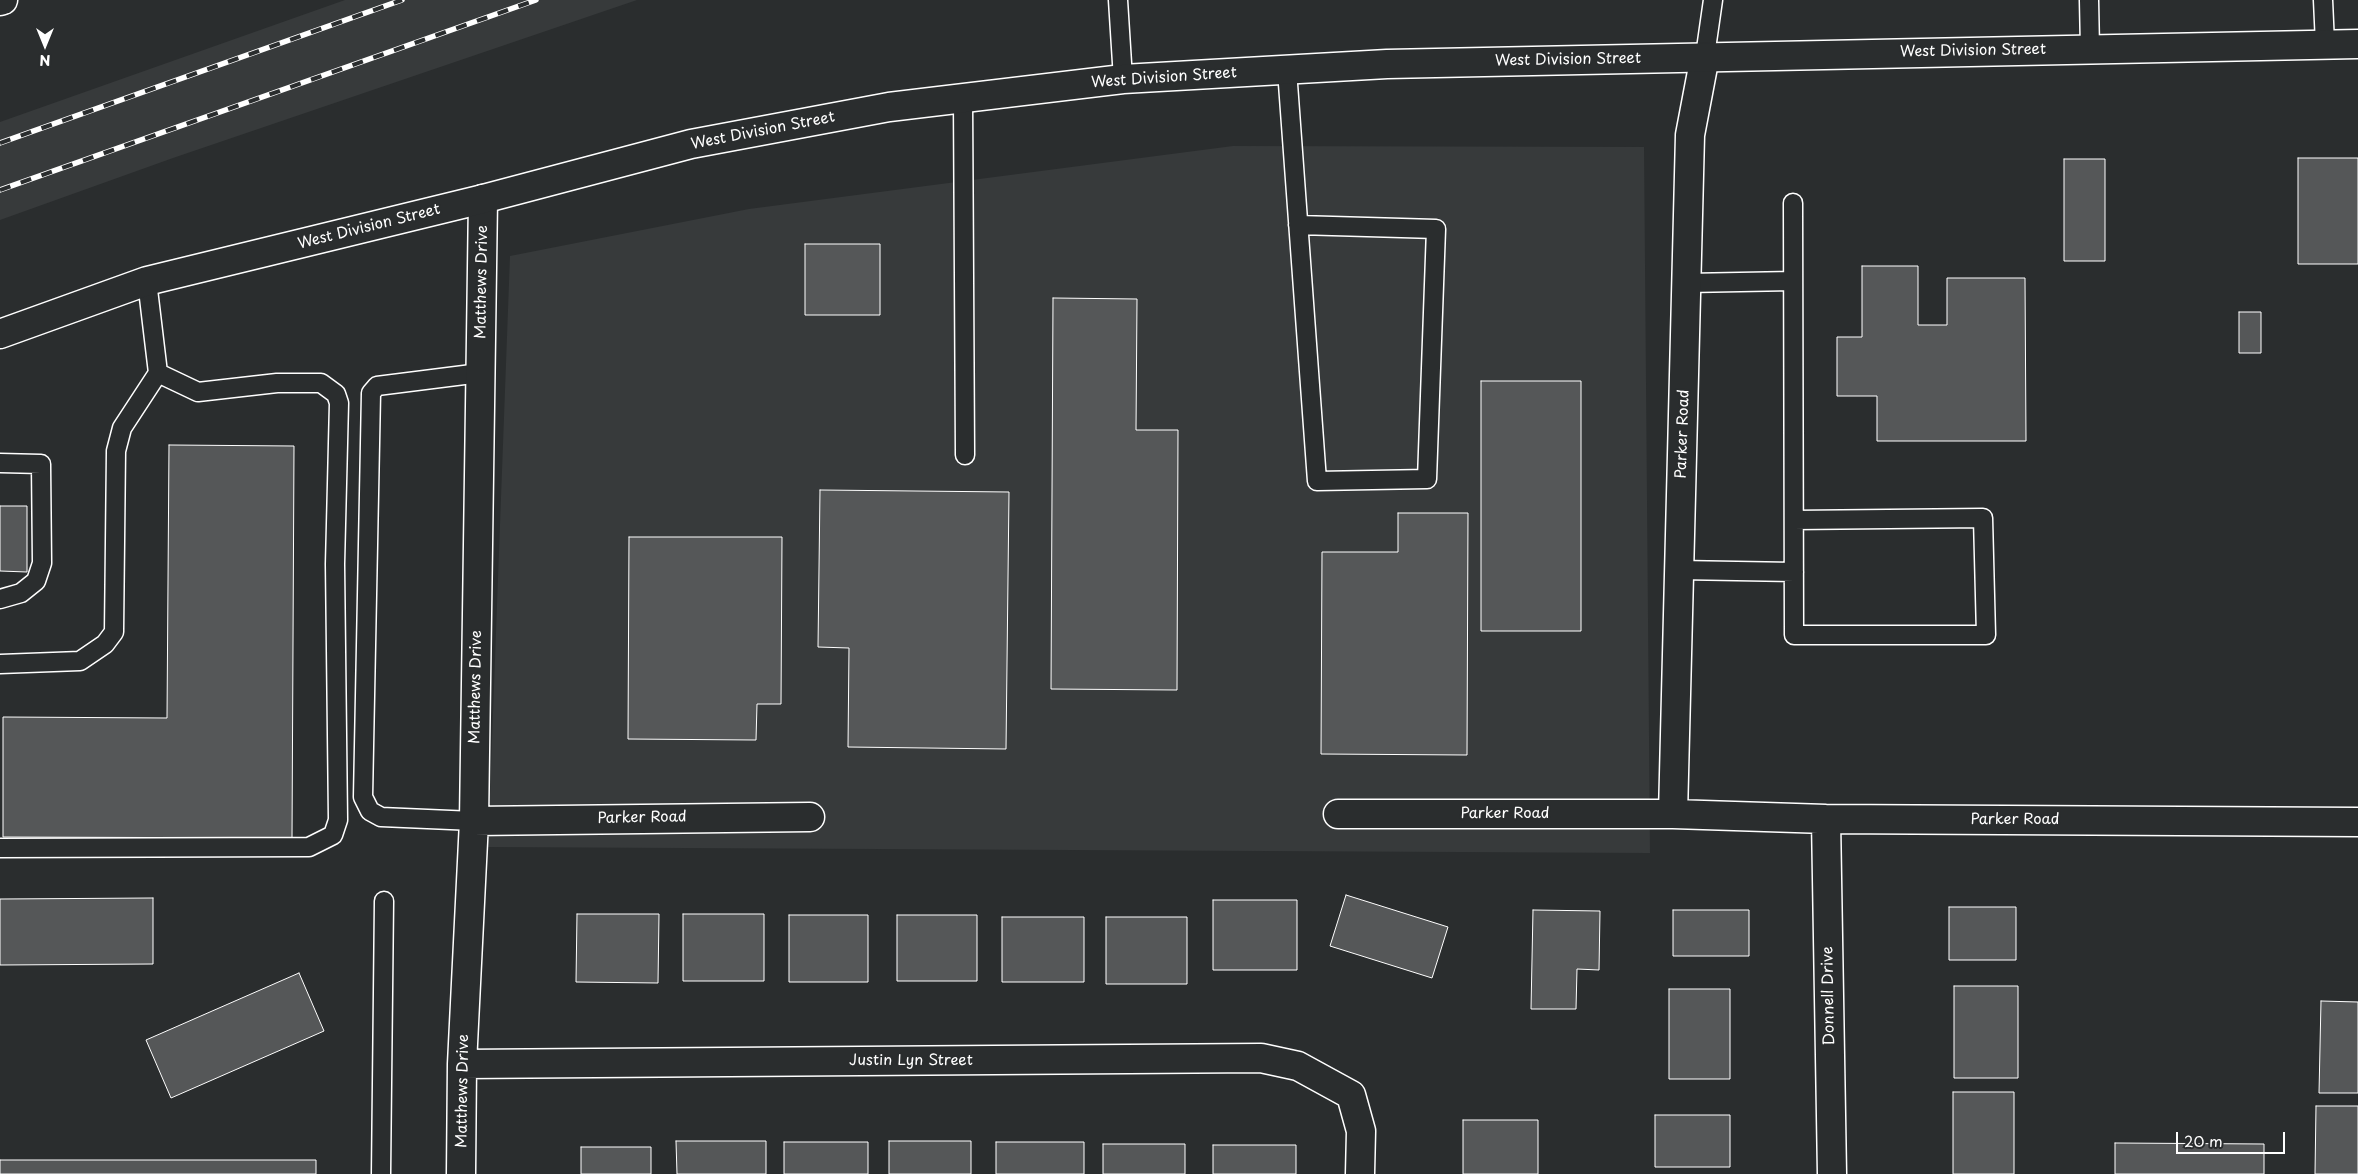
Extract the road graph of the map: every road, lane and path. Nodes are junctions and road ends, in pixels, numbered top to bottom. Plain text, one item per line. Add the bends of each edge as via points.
1 (1118, 0) edge
2 (1713, 0) edge
3 (2089, 0) edge
4 (2323, 0) edge
5 (2325, 44) junction
6 (2358, 44) edge
7 (2090, 49) junction
8 (1704, 56) junction
9 (1286, 70) junction
10 (1123, 80) junction
11 (963, 99) junction
12 (483, 199) junction
13 (1793, 202) dead end
14 (1298, 225) junction
15 (147, 281) junction
16 (1793, 281) junction
17 (1687, 283) junction
18 (0, 334) edge
19 (158, 374) junction
20 (480, 374) junction
21 (965, 455) dead end
22 (0, 464) edge
23 (1794, 520) junction
24 (1679, 570) junction
25 (1794, 572) junction
26 (0, 599) edge
27 (0, 664) edge
28 (1338, 814) dead end
29 (1673, 814) junction
30 (810, 816) dead end
31 (1826, 819) junction
32 (474, 821) junction
33 (2358, 822) edge
34 (0, 848) edge
35 (384, 901) dead end
36 (462, 1064) junction
37 (382, 1174) edge
38 (462, 1174) edge
39 (1360, 1174) edge
40 (1832, 1174) edge

1 - 10 lane
2 - 8 lane
3 - 7 lane
4 - 5 lane
5 - 6 street, West Division Street
5 - 7 street, West Division Street
7 - 8 street, West Division Street
8 - 9 street, West Division Street via 1388,64
8 - 17 street, Parker Road via 1690,135
9 - 10 street, West Division Street
9 - 14 lane
10 - 11 street, West Division Street
11 - 12 street, West Division Street via 889,107 691,144
11 - 21 lane
12 - 15 street, West Division Street
12 - 20 street, Matthews Drive
13 - 16 lane
14 - 14 lane via 1317,481 1427,479 1436,229
15 - 18 street, West Division Street
15 - 19 lane
16 - 17 lane
16 - 23 lane
17 - 24 street, Parker Road
19 - 27 lane via 122,428 116,451 114,632 105,644 80,661
19 - 34 lane via 198,392 277,383 321,383 336,394 339,402 335,564 338,820 333,835 308,848
20 - 32 street, Matthews Drive
20 - 32 lane via 377,386 371,394 363,787 363,797 370,811 381,817
22 - 26 lane via 41,464 42,563 36,581 21,594
23 - 25 lane
23 - 25 lane via 1983,518 1986,635 1794,635
24 - 25 lane
24 - 29 street, Parker Road
28 - 29 street, Parker Road
29 - 31 street, Parker Road
30 - 32 street, Parker Road
31 - 33 street, Parker Road
31 - 40 street, Donnell Drive
32 - 36 street, Matthews Drive
35 - 37 lane
36 - 38 street, Matthews Drive
36 - 39 street, Justin Lyn Street via 1261,1058 1298,1066 1351,1095 1361,1130

